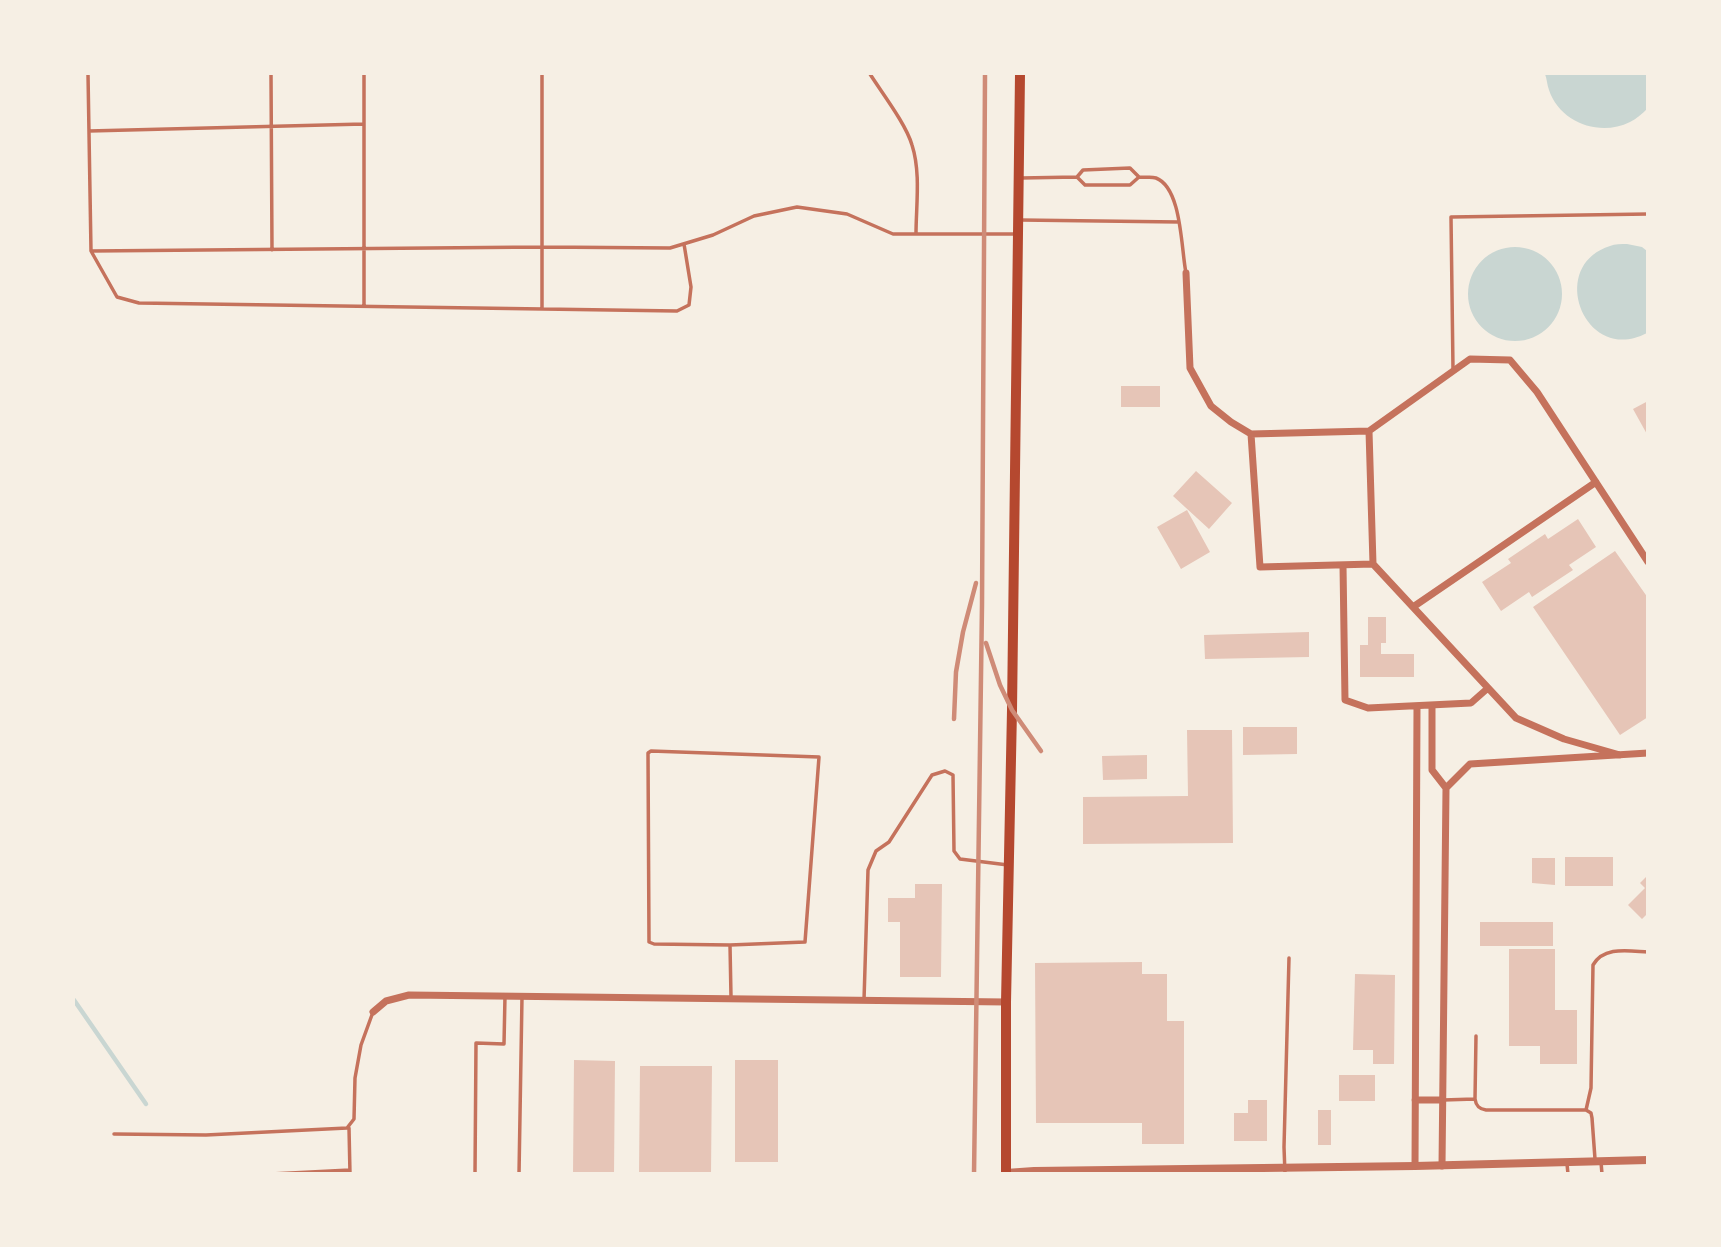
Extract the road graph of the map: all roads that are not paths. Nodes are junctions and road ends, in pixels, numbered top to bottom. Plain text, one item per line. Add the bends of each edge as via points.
1 (88, 74) edge
2 (271, 74) edge
3 (364, 74) edge
4 (542, 74) edge
5 (870, 74) edge
6 (1020, 74) edge
7 (364, 124) junction
8 (271, 127) junction
9 (89, 131) junction
10 (1077, 177) junction
11 (1139, 177) junction
12 (1019, 178) junction
13 (1647, 214) edge
14 (1018, 220) junction
15 (1179, 222) junction
16 (916, 234) junction
17 (1018, 234) junction
18 (684, 244) junction
19 (542, 247) junction
20 (365, 249) junction
21 (272, 250) junction
22 (91, 251) junction
23 (1186, 273) joint
24 (365, 307) junction
25 (542, 309) junction
26 (1453, 371) junction
27 (1369, 431) junction
28 (1251, 434) junction
29 (1596, 482) junction
30 (1647, 562) edge
31 (1373, 564) junction
32 (1343, 565) junction
33 (1413, 607) junction
34 (1488, 688) junction
35 (1417, 706) junction
36 (1432, 706) junction
37 (1647, 753) edge
38 (1620, 755) junction
39 (1446, 788) junction
40 (1008, 864) junction
41 (730, 945) junction
42 (1647, 951) edge
43 (1289, 958) dead end
44 (505, 996) junction
45 (522, 996) junction
46 (731, 999) junction
47 (864, 1000) junction
48 (1006, 1002) junction
49 (373, 1012) joint
50 (1476, 1036) dead end
51 (1415, 1100) junction
52 (1443, 1100) junction
53 (1475, 1100) junction
54 (1586, 1110) junction
55 (349, 1126) junction
56 (114, 1134) dead end
57 (1647, 1160) edge
58 (1598, 1161) junction
59 (1567, 1162) junction
60 (1442, 1166) junction
61 (1414, 1170) edge
62 (1267, 1171) edge
63 (1285, 1171) edge
64 (350, 1172) edge
65 (1127, 1172) edge
66 (1006, 1173) edge
67 (271, 1174) edge
68 (475, 1174) edge
69 (519, 1174) edge
70 (1568, 1174) edge
71 (1602, 1174) edge

1 - 9 lane
2 - 8 lane
3 - 7 lane
4 - 19 lane
5 - 16 lane via 913,147
6 - 12 main road
7 - 8 lane
7 - 20 lane
8 - 9 lane
8 - 21 lane
9 - 22 lane
10 - 11 lane via 1083,170 1129,169
10 - 11 lane via 1085,185 1130,185
10 - 12 lane
11 - 15 lane via 1156,178 1168,187
12 - 14 main road
13 - 26 lane via 1451,217
14 - 15 lane
14 - 17 main road
15 - 23 lane
16 - 17 lane
16 - 18 lane via 893,234 846,214 797,207 754,216
17 - 40 main road
18 - 19 lane via 670,248
18 - 25 lane via 691,287 689,305 677,312
19 - 20 lane
19 - 25 lane
20 - 21 lane
20 - 24 lane
21 - 22 lane
22 - 24 lane via 117,297 139,303
23 - 28 street via 1190,368 1211,406
24 - 25 lane
26 - 27 street
26 - 29 street via 1470,359 1510,360 1537,392
27 - 28 street
27 - 31 street
28 - 32 street via 1260,568
29 - 30 street
29 - 33 street
31 - 32 street
31 - 33 street
32 - 35 street via 1345,700 1367,708
33 - 34 street
34 - 36 street via 1471,703
34 - 38 street via 1516,718 1564,739
35 - 36 street
35 - 51 street
36 - 39 street via 1432,770
37 - 38 street
38 - 39 street via 1470,764
39 - 52 street
40 - 47 lane via 960,859 954,851 953,775 946,771 932,775 889,842 876,851 868,870
40 - 48 main road
41 - 41 lane via 649,942 651,751 819,758 805,942
41 - 46 lane
42 - 54 lane via 1609,951 1593,965 1591,1095
43 - 63 lane
44 - 45 street
44 - 49 street via 409,995 386,1001
44 - 68 lane via 504,1044 476,1043
45 - 46 street
45 - 69 lane
46 - 47 street
47 - 48 street
48 - 66 main road
49 - 55 lane via 361,1045 354,1119
50 - 53 lane
51 - 52 street
51 - 61 street
52 - 53 lane
52 - 60 street
53 - 54 lane via 1486,1110
54 - 58 lane via 1591,1113
55 - 56 lane via 206,1135
55 - 64 lane
57 - 58 street
58 - 59 street
58 - 71 lane
59 - 60 street
59 - 70 lane
60 - 61 street
61 - 63 street
62 - 63 street
62 - 65 street
64 - 67 lane
65 - 66 street

